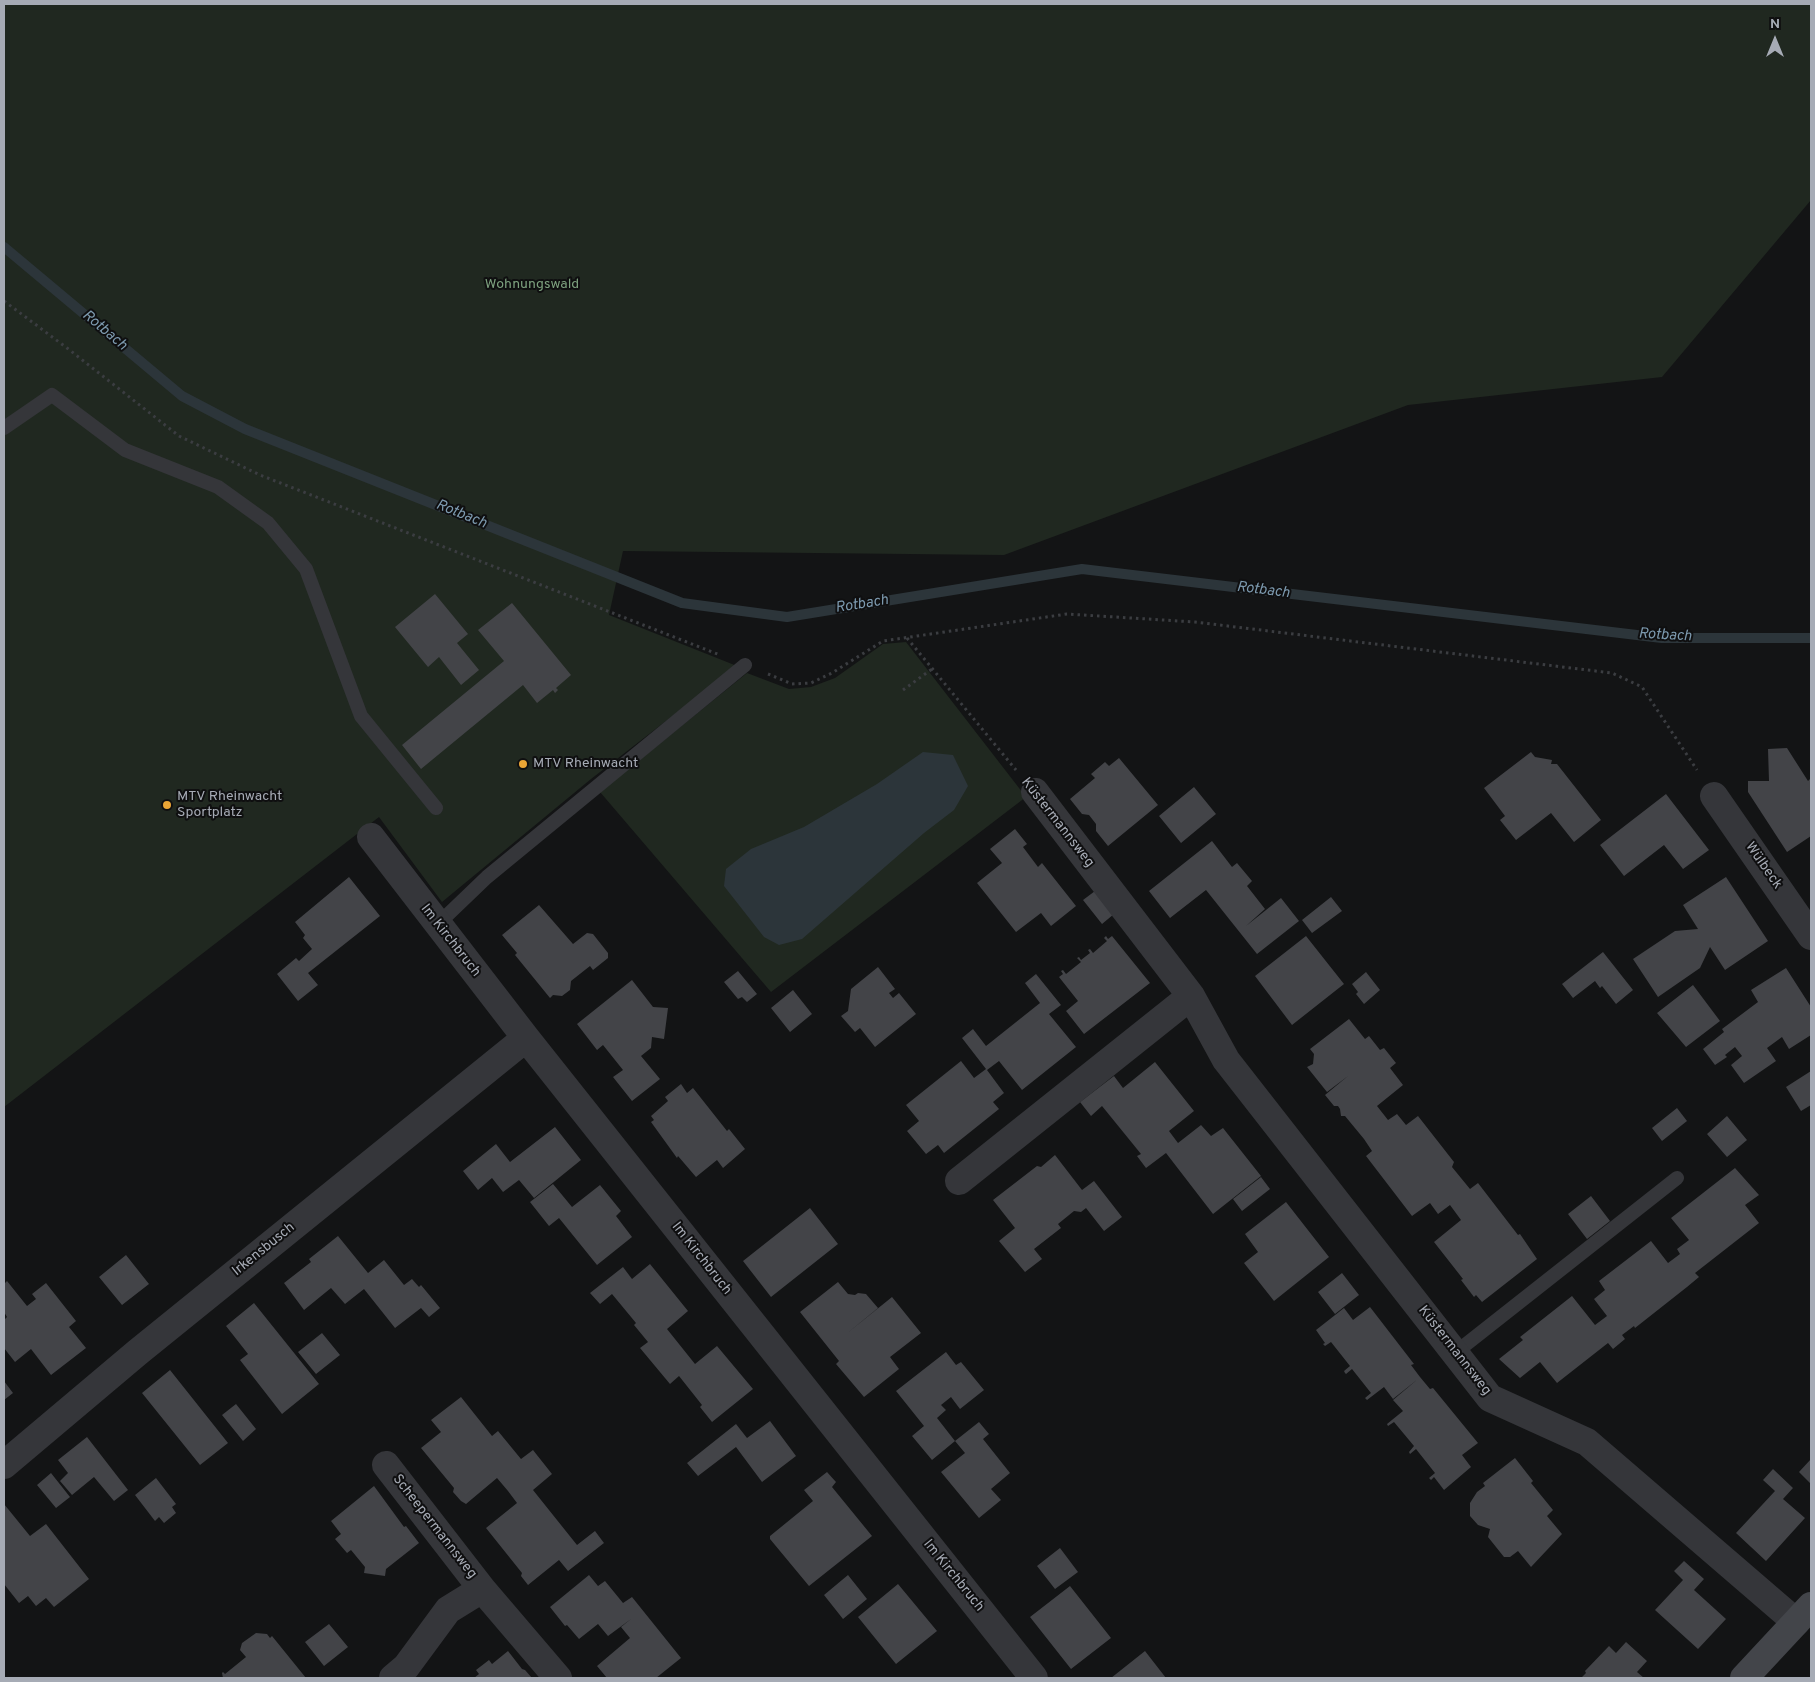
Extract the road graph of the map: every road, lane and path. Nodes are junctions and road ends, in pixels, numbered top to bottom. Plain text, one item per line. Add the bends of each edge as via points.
1 (4, 301) edge
2 (4, 428) edge
3 (907, 637) junction
4 (745, 665) junction
5 (932, 669) junction
6 (903, 690) dead end
7 (1035, 792) joint
8 (1714, 796) joint
9 (436, 808) dead end
10 (371, 837) dead end
11 (437, 925) junction
12 (1811, 936) edge
13 (1191, 996) junction
14 (526, 1038) junction
15 (1678, 1178) dead end
16 (959, 1181) dead end
17 (1456, 1353) junction
18 (4, 1465) edge
19 (386, 1465) dead end
20 (482, 1589) junction
21 (1804, 1614) edge
22 (393, 1678) edge
23 (558, 1678) edge
24 (1034, 1678) edge
25 (1744, 1678) edge

1 - 4 path via 178,436 260,475
2 - 9 lane via 52,395 125,450 218,487 268,523 306,570 361,716
3 - 4 path via 883,641 810,683 792,684
3 - 5 path, Küstermannsweg
3 - 8 path via 1067,614 1195,622 1612,673 1642,686
4 - 11 lane via 487,877
5 - 6 path
5 - 7 path, Küstermannsweg
7 - 13 street, Küstermannsweg
8 - 12 street, Wülbeck
10 - 11 street, Im Kirchbruch
11 - 14 street, Im Kirchbruch
13 - 16 street
13 - 17 street, Küstermannsweg via 1226,1060
14 - 18 street, Irkensbusch via 138,1352
14 - 24 street, Im Kirchbruch
15 - 17 lane
17 - 21 street, Küstermannsweg via 1490,1398 1587,1442
19 - 20 street, Scheepermannsweg
20 - 22 street, Scheepermannsweg via 448,1610 406,1668
20 - 23 street, Scheepermannsweg
21 - 25 street

